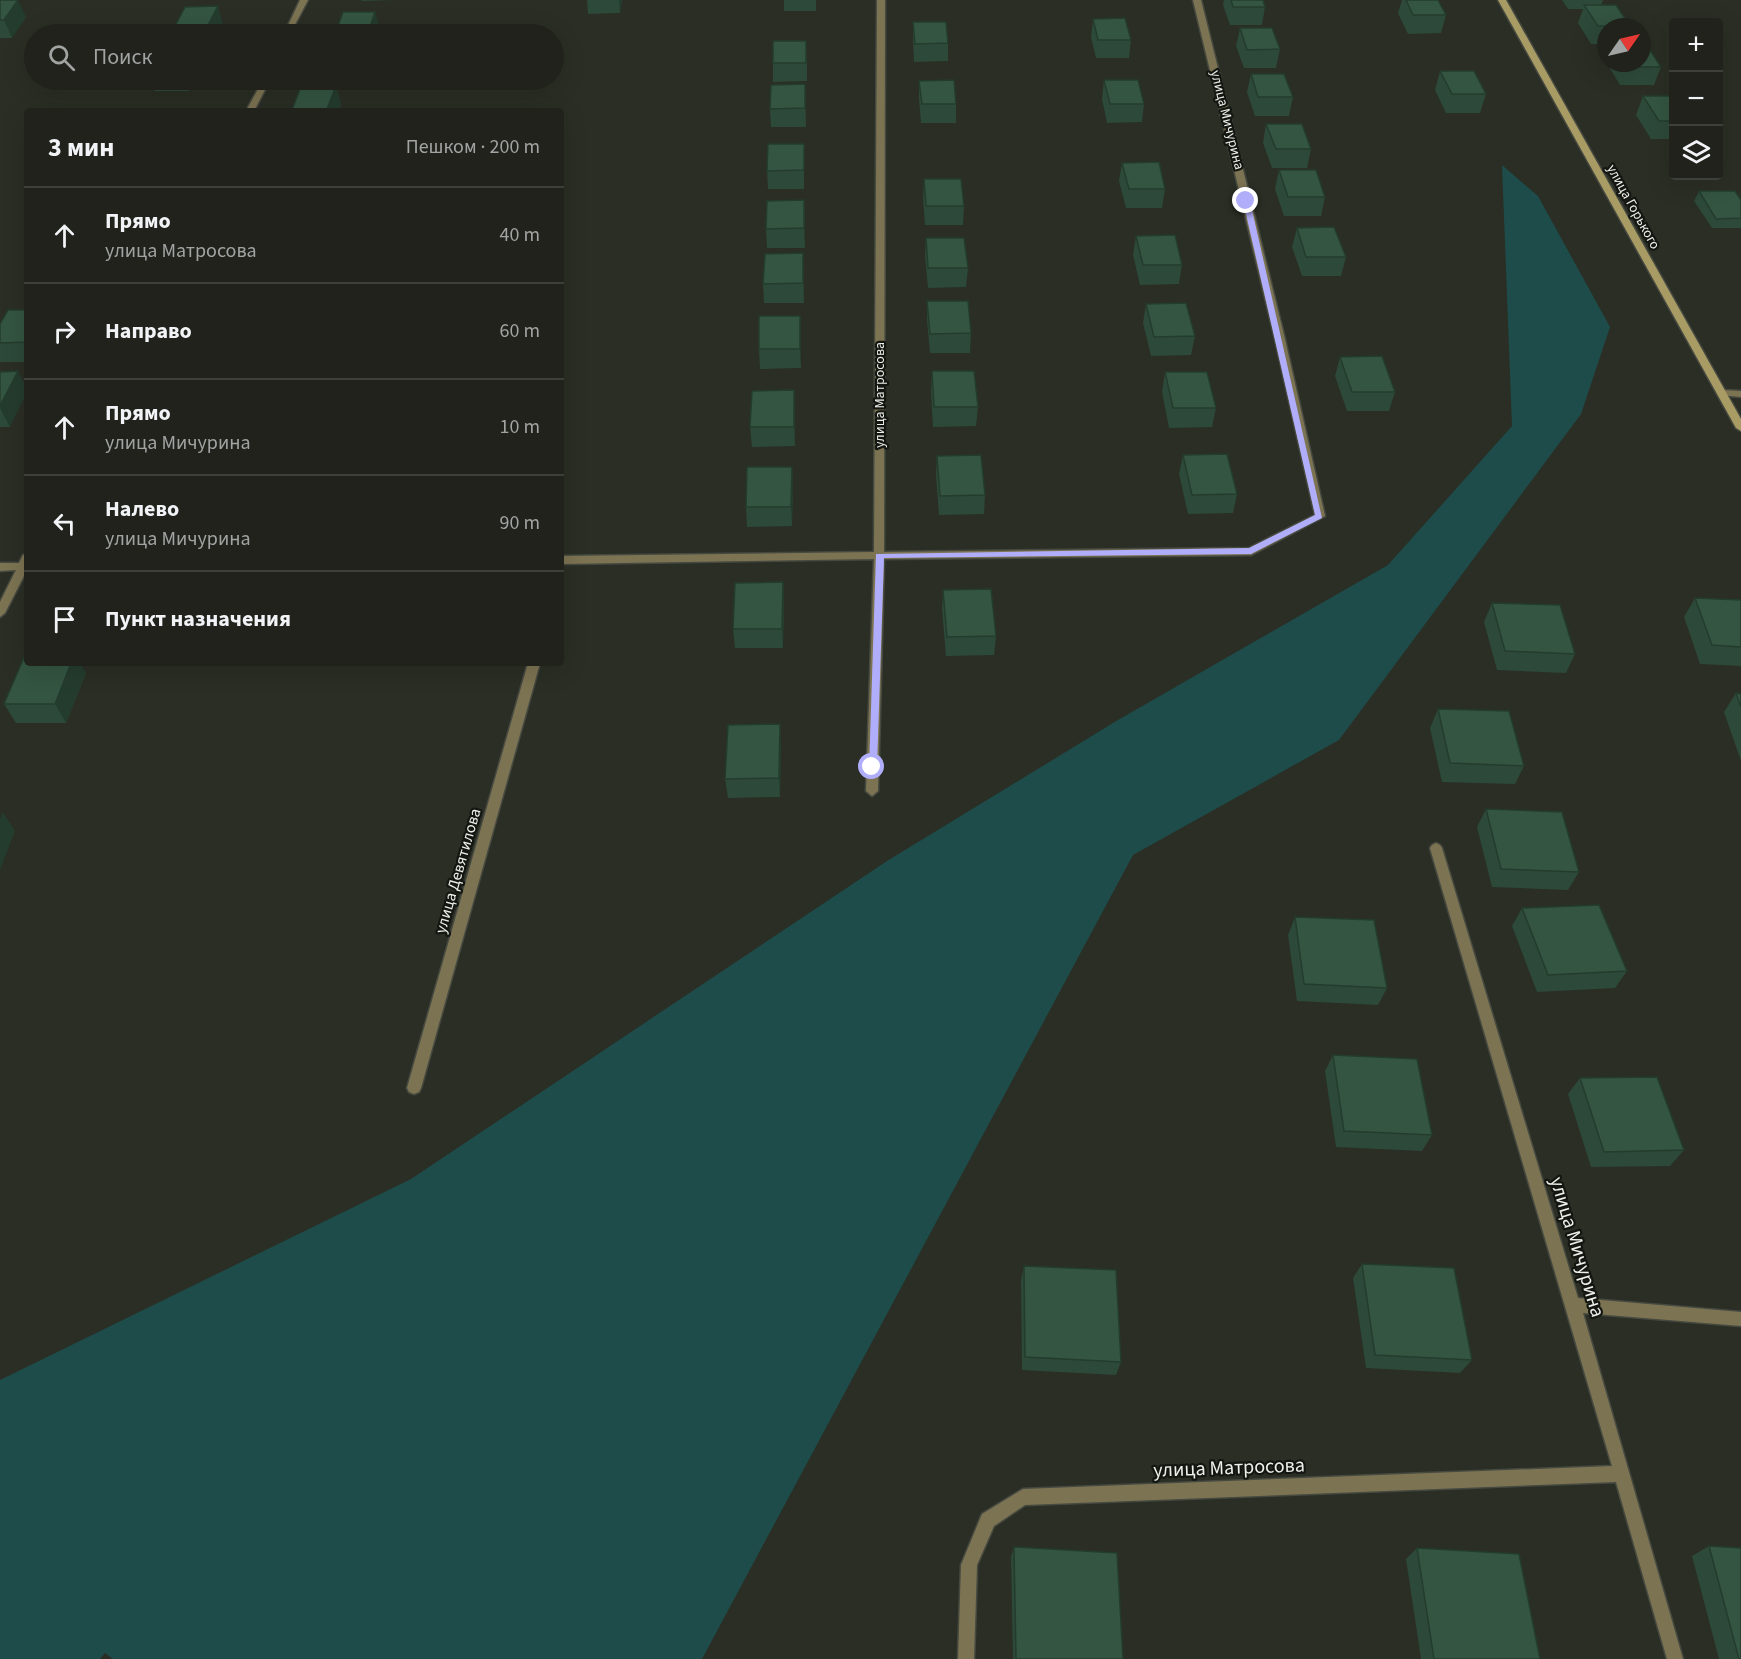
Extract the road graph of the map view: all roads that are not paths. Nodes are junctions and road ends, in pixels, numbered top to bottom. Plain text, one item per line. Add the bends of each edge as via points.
1 (303, 0) edge
2 (881, 0) edge
3 (1197, 0) edge
4 (1502, 0) edge
5 (292, 24) edge
6 (261, 90) edge
7 (252, 108) edge
8 (1722, 393) junction
9 (1741, 394) edge
10 (1741, 428) edge
11 (879, 556) junction
12 (564, 562) edge
13 (24, 564) edge
14 (0, 567) edge
15 (24, 568) edge
16 (0, 613) edge
17 (533, 666) edge
18 (872, 791) dead end
19 (1436, 848) dead end
20 (414, 1088) dead end
21 (1573, 1305) junction
22 (1741, 1319) edge
23 (1621, 1474) junction
24 (966, 1659) edge
25 (1675, 1659) edge

1 - 5 street
2 - 11 street, улица Матросова
3 - 11 street, улица Мичурина via 1320,516 1251,551
4 - 8 main road, улица Горького
6 - 7 street
8 - 9 street
8 - 10 main road, улица Горького
11 - 12 street
11 - 18 street, улица Матросова
13 - 14 street
15 - 16 street
17 - 20 street, улица Девятилова
19 - 21 street, улица Мичурина
21 - 22 street
21 - 23 street, улица Мичурина
23 - 24 street, улица Матросова via 1023,1497 988,1520 969,1565
23 - 25 street, улица Мичурина

